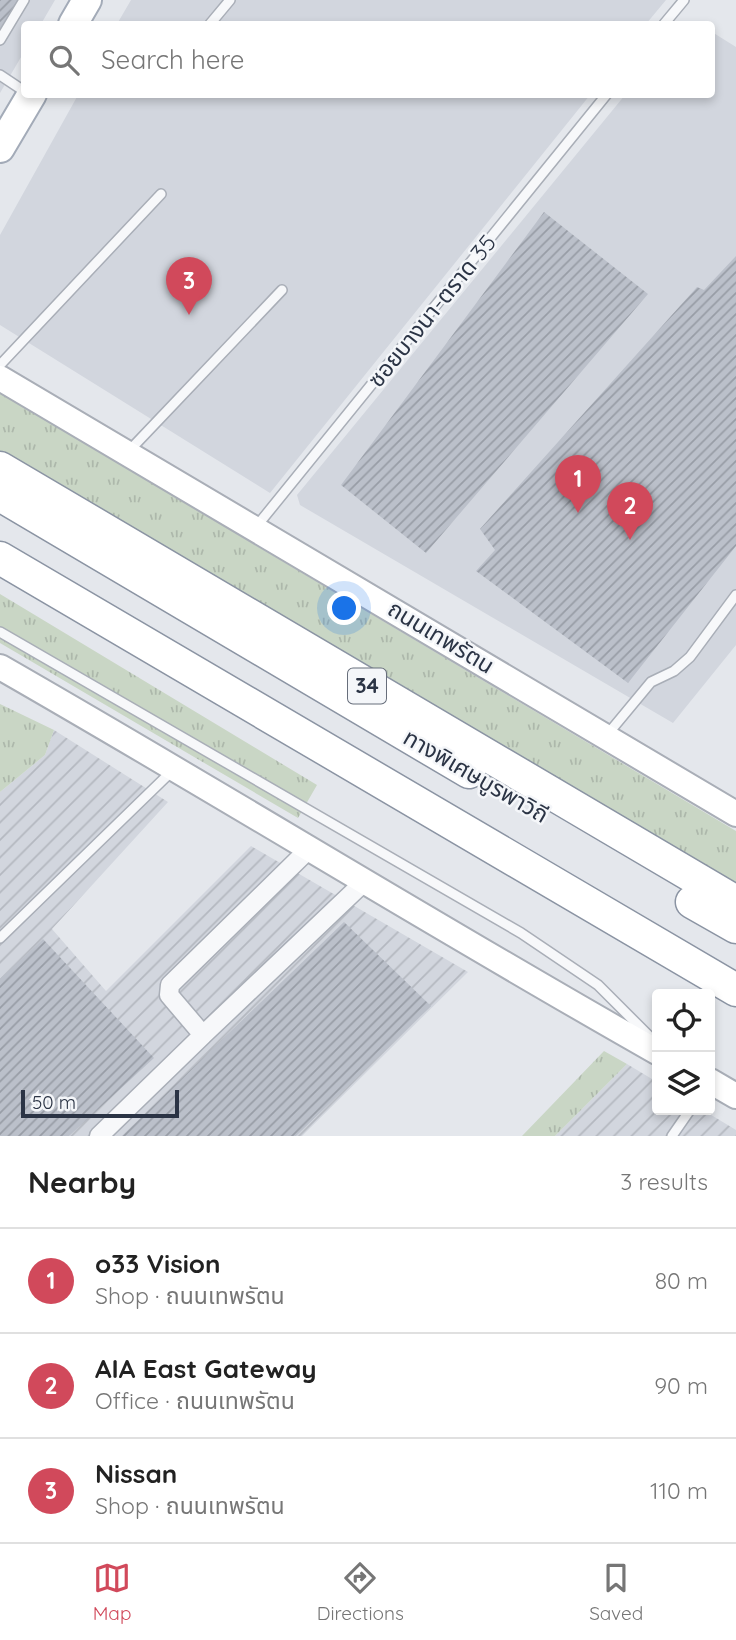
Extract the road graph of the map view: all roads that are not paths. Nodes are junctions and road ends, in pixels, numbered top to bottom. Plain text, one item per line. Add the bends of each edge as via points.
1 (24, 0) edge
2 (87, 0) edge
3 (230, 0) edge
4 (684, 0) edge
5 (75, 21) edge
6 (212, 21) edge
7 (666, 21) edge
8 (0, 40) edge
9 (0, 75) edge
10 (21, 89) edge
11 (29, 98) edge
12 (604, 98) edge
13 (0, 148) edge
14 (161, 194) dead end
15 (282, 290) dead end
16 (0, 365) edge
17 (0, 378) edge
18 (126, 453) junction
19 (0, 468) edge
20 (0, 495) edge
21 (256, 527) junction
22 (0, 534) edge
23 (0, 558) edge
24 (0, 575) edge
25 (736, 595) edge
26 (0, 632) edge
27 (0, 667) edge
28 (606, 736) junction
29 (175, 768) junction
30 (736, 814) edge
31 (308, 850) junction
32 (363, 883) junction
33 (736, 902) edge
34 (736, 927) edge
35 (0, 938) edge
36 (736, 966) edge
37 (736, 990) edge
38 (736, 1004) edge
39 (204, 1035) junction
40 (652, 1039) edge
41 (652, 1049) edge
42 (715, 1084) edge
43 (736, 1096) edge
44 (687, 1115) edge
45 (99, 1136) edge
46 (672, 1136) edge

1 - 8 lane
2 - 5 main road
3 - 6 lane
4 - 7 lane
9 - 10 lane
11 - 13 main road
12 - 21 lane, ซอยบางนา-ตราด 35
14 - 16 lane
15 - 18 lane
17 - 18 main road, ถนนเทพรัตน
18 - 21 main road, ถนนเทพรัตน
19 - 33 highway, 34
20 - 34 highway, ทางพิเศษบูรพาวิถี
21 - 28 main road, ถนนเทพรัตน
22 - 36 highway, ทางพิเศษบูรพาวิถี
23 - 37 highway
24 - 38 highway
25 - 28 lane via 690,657 651,682
26 - 40 lane via 565,961 624,1008
27 - 29 main road
28 - 30 main road, ถนนเทพรัตน
29 - 31 main road
29 - 35 lane
31 - 32 main road
31 - 39 street via 170,985 169,995
32 - 39 street
32 - 41 main road
39 - 45 street
42 - 43 main road
44 - 46 lane

